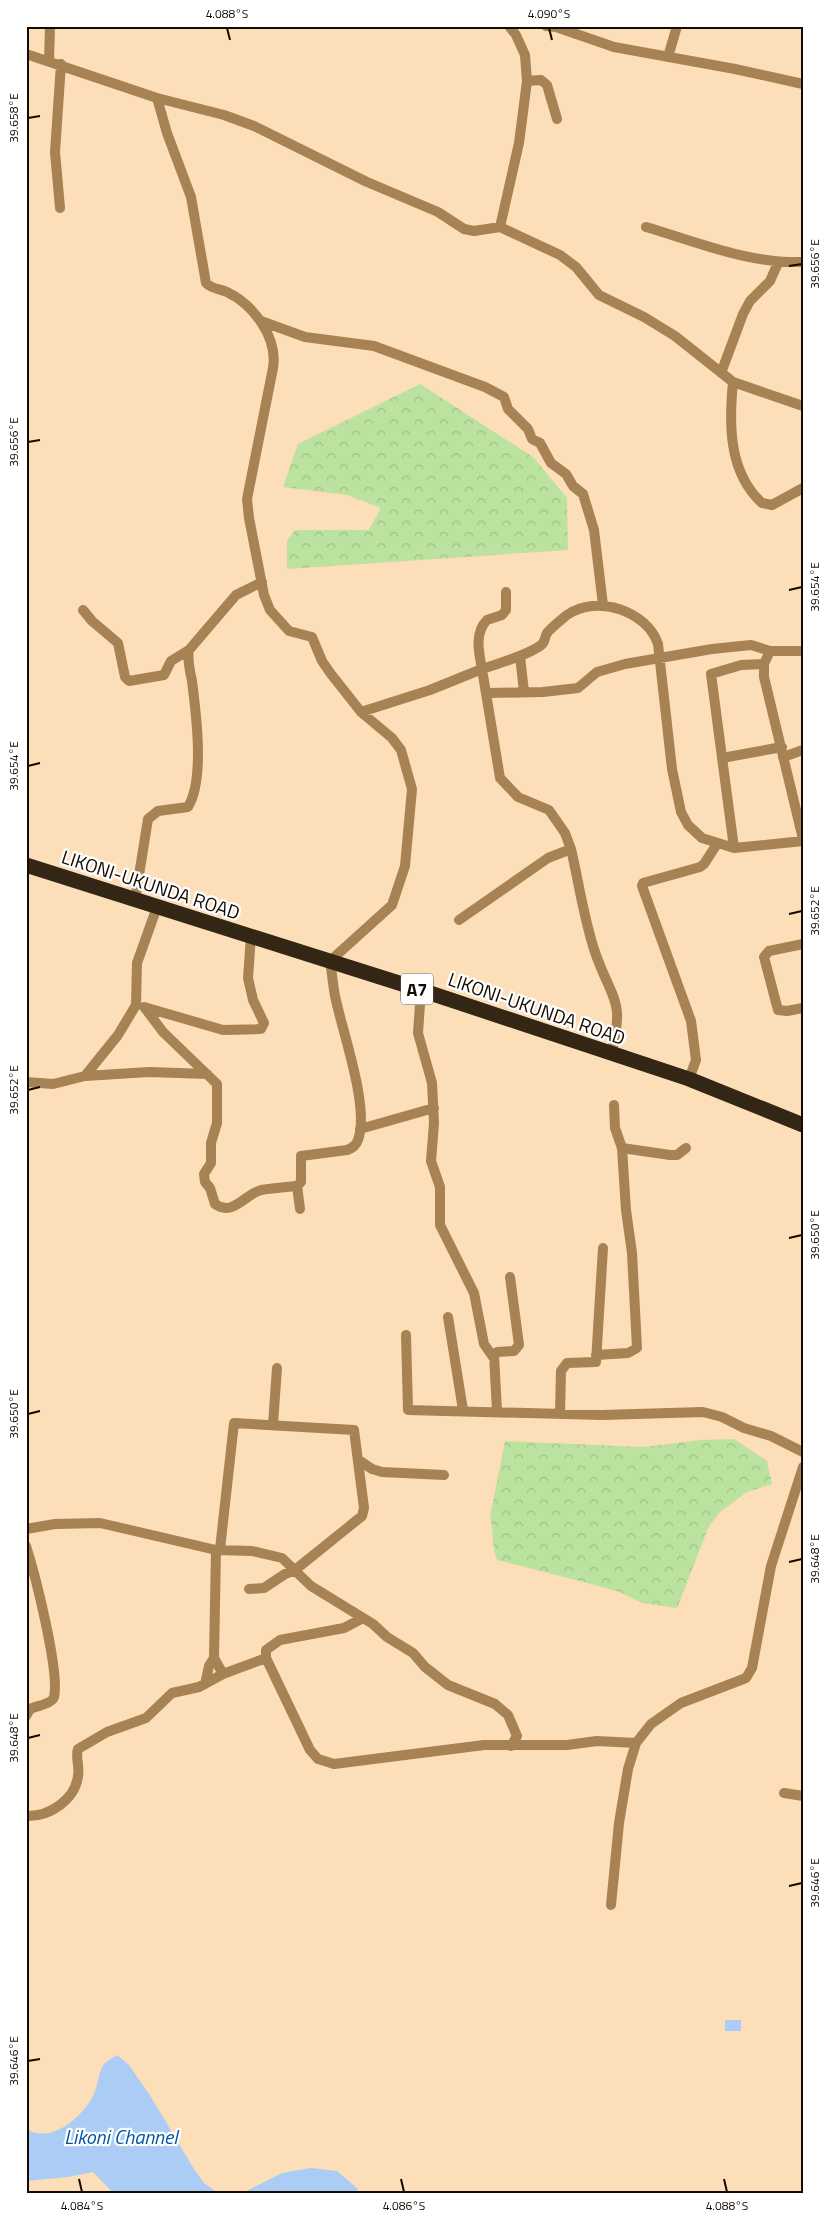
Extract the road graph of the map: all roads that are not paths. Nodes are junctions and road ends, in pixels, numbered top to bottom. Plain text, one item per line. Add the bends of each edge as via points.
1 (50, 26) edge
2 (509, 26) edge
3 (546, 26) edge
4 (676, 26) edge
5 (26, 54) edge
6 (668, 56) junction
7 (49, 61) junction
8 (61, 64) junction
9 (527, 81) junction
10 (803, 84) edge
11 (157, 98) junction
12 (557, 119) dead end
13 (60, 208) dead end
14 (500, 227) junction
15 (646, 227) dead end
16 (803, 262) edge
17 (778, 263) junction
18 (261, 320) junction
19 (721, 373) junction
20 (734, 382) junction
21 (803, 406) edge
22 (803, 488) edge
23 (262, 582) junction
24 (506, 592) dead end
25 (604, 605) junction
26 (83, 610) dead end
27 (189, 650) junction
28 (770, 651) junction
29 (803, 651) edge
30 (520, 656) junction
31 (661, 659) junction
32 (764, 664) junction
33 (482, 669) junction
34 (524, 692) junction
35 (488, 693) junction
36 (361, 712) junction
37 (803, 750) edge
38 (783, 752) junction
39 (722, 758) junction
40 (803, 840) edge
41 (717, 844) junction
42 (734, 848) junction
43 (571, 849) junction
44 (26, 865) edge
45 (135, 900) junction
46 (157, 907) junction
47 (460, 920) dead end
48 (251, 936) junction
49 (803, 944) edge
50 (330, 961) junction
51 (421, 990) junction
52 (141, 1006) junction
53 (803, 1008) edge
54 (611, 1054) junction
55 (207, 1074) junction
56 (85, 1076) junction
57 (689, 1079) junction
58 (26, 1082) edge
59 (614, 1105) dead end
60 (434, 1108) junction
61 (803, 1125) edge
62 (360, 1129) junction
63 (622, 1148) junction
64 (686, 1148) dead end
65 (297, 1186) junction
66 (300, 1209) dead end
67 (603, 1248) dead end
68 (510, 1277) dead end
69 (448, 1316) dead end
70 (406, 1335) dead end
71 (596, 1355) junction
72 (493, 1357) junction
73 (277, 1368) dead end
74 (463, 1410) junction
75 (497, 1411) junction
76 (560, 1414) junction
77 (272, 1424) junction
78 (803, 1452) edge
79 (360, 1461) junction
80 (803, 1467) edge
81 (444, 1475) dead end
82 (26, 1529) edge
83 (26, 1546) edge
84 (218, 1549) junction
85 (295, 1570) junction
86 (248, 1589) dead end
87 (363, 1618) junction
88 (214, 1658) junction
89 (266, 1658) junction
90 (223, 1674) junction
91 (205, 1684) junction
92 (26, 1716) edge
93 (636, 1743) junction
94 (511, 1746) junction
95 (784, 1793) dead end
96 (803, 1796) edge
97 (26, 1816) edge
98 (611, 1905) dead end

1 - 7 street
2 - 9 street via 525,55
3 - 6 street via 614,47
4 - 6 street
5 - 7 street
6 - 10 street
7 - 8 street
8 - 11 street
8 - 13 street via 56,152
9 - 12 street via 546,83
9 - 14 street via 519,142
11 - 14 street via 254,126 367,182 438,212 464,229 474,231
11 - 18 street via 191,197 206,283 237,298
14 - 19 street via 560,255 576,266 600,295 675,336
15 - 17 street
16 - 17 street
17 - 19 street via 770,281 750,300
18 - 23 street via 274,362 247,498
18 - 25 street via 304,337 374,346 485,387 504,398 508,409 528,429 532,439 540,444 551,463 566,474 583,494 594,530
19 - 20 street
20 - 21 street
20 - 22 street via 731,435 747,486 762,503 772,505
23 - 27 street via 236,595
23 - 36 street via 266,602 276,619 289,631 312,637 322,661
24 - 33 street via 506,610 502,615 487,620 480,632
25 - 30 street via 569,614 547,633 541,645
25 - 31 street via 625,610 647,627 656,639
26 - 27 street via 118,643 125,677 129,681 164,674 171,661
27 - 45 street via 192,700 198,729 197,775 188,807 158,811 148,819
28 - 29 street
28 - 31 street via 734,646
28 - 32 street
30 - 33 street
30 - 34 street
31 - 34 street via 597,672 578,688
31 - 41 street via 672,769 681,812 696,834
32 - 38 street via 769,700
32 - 39 street via 711,674
33 - 35 street
33 - 36 street
34 - 35 street
35 - 43 street via 500,778 518,797 549,810 565,833
36 - 50 street via 392,738 407,765 412,789 405,866 390,909
37 - 38 street
38 - 39 street
38 - 40 street
39 - 42 street
40 - 42 street
41 - 42 street
41 - 57 street via 700,867 651,879 642,886 691,1021 696,1060
43 - 47 street via 548,858
43 - 54 street via 596,954 616,999 618,1028
44 - 45 highway, LIKONI-UKUNDA ROAD / A7
45 - 46 highway, LIKONI-UKUNDA ROAD / A7
46 - 48 highway, LIKONI-UKUNDA ROAD / A7
46 - 52 street via 137,963
48 - 50 highway, LIKONI-UKUNDA ROAD / A7
48 - 52 street via 248,978 253,1000 264,1023 261,1029 223,1030
49 - 53 street via 769,951 764,957 776,1008 786,1011
50 - 51 highway, LIKONI-UKUNDA ROAD / A7
50 - 62 street via 356,1086
51 - 54 highway, LIKONI-UKUNDA ROAD / A7
51 - 60 street via 418,1033 429,1068
52 - 55 street
52 - 56 street
54 - 57 highway, LIKONI-UKUNDA ROAD / A7
55 - 56 street via 149,1072
55 - 65 street via 216,1081 218,1091 211,1160 204,1174 215,1204 235,1206 251,1193
56 - 58 street via 53,1084
57 - 61 highway, LIKONI-UKUNDA ROAD / A7
59 - 63 street via 615,1128
60 - 62 street
60 - 72 street via 431,1161 440,1187 440,1225 474,1293 484,1344
62 - 65 street via 358,1141 347,1150 302,1154 299,1162 301,1182
63 - 64 street via 670,1155 677,1155
63 - 71 street via 637,1348 628,1353
65 - 66 street
67 - 71 street
68 - 72 street via 519,1345 517,1350 497,1352
69 - 74 street
70 - 74 street via 408,1410
71 - 76 street via 596,1362 567,1363 562,1369
72 - 75 street
73 - 77 street
74 - 75 street
75 - 76 street
76 - 78 street via 703,1412 771,1436
77 - 79 street via 354,1430
77 - 84 street via 233,1423
79 - 81 street via 372,1470 382,1472
79 - 85 street via 362,1516
80 - 93 street via 771,1566 752,1668 746,1678 682,1703 651,1724
82 - 84 street via 55,1524 100,1523
83 - 92 street via 45,1624 54,1697 30,1708
84 - 85 street via 276,1555
84 - 88 street
85 - 86 street via 264,1588
85 - 87 street via 320,1593
87 - 89 street via 344,1628 280,1640 266,1650
87 - 94 street via 413,1653 448,1685 495,1704 508,1715 517,1736
88 - 90 street
88 - 91 street
89 - 90 street
89 - 94 street via 310,1750 324,1762 334,1764 484,1745
90 - 91 street
91 - 97 street via 172,1693 146,1718 107,1732 78,1749 78,1777 67,1798 44,1814
93 - 94 street via 597,1741
93 - 98 street via 619,1823
95 - 96 street

